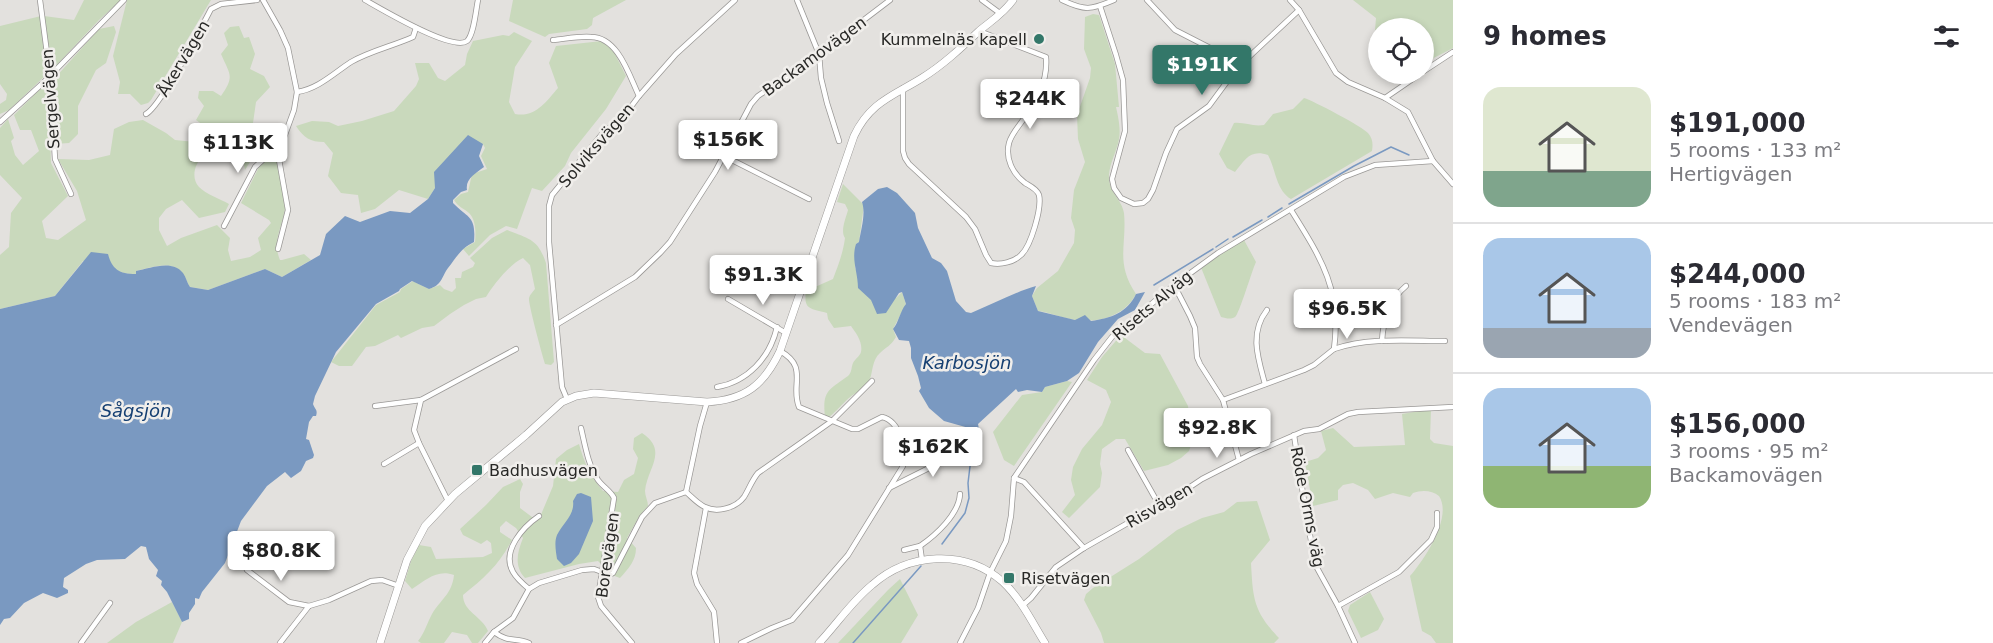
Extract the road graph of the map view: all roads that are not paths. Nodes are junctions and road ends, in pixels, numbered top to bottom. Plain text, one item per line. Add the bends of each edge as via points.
1 (40, 0) edge
2 (124, 0) edge
3 (257, 0) edge
4 (263, 0) edge
5 (365, 0) edge
6 (478, 0) edge
7 (735, 0) edge
8 (797, 0) edge
9 (890, 0) edge
10 (981, 0) edge
11 (1013, 0) edge
12 (1062, 0) edge
13 (1114, 0) edge
14 (1147, 0) edge
15 (1290, 0) edge
16 (1100, 6) junction
17 (1299, 10) junction
18 (1000, 14) junction
19 (416, 28) junction
20 (980, 31) junction
21 (553, 40) dead end
22 (1453, 52) edge
23 (819, 54) junction
24 (1434, 64) edge
25 (1237, 68) junction
26 (50, 76) junction
27 (1405, 84) edge
28 (903, 88) junction
29 (297, 92) junction
30 (639, 96) junction
31 (1385, 98) junction
32 (146, 114) dead end
33 (0, 122) edge
34 (839, 141) dead end
35 (278, 154) junction
36 (724, 156) junction
37 (1432, 161) junction
38 (1453, 184) edge
39 (71, 194) dead end
40 (809, 199) dead end
41 (1291, 210) junction
42 (224, 226) dead end
43 (278, 249) dead end
44 (1174, 285) junction
45 (1406, 286) dead end
46 (728, 299) dead end
47 (1267, 310) dead end
48 (556, 325) junction
49 (777, 327) junction
50 (786, 333) junction
51 (1382, 341) junction
52 (1445, 341) dead end
53 (516, 349) dead end
54 (1334, 349) junction
55 (780, 351) junction
56 (872, 381) dead end
57 (1265, 384) junction
58 (717, 387) dead end
59 (567, 399) junction
60 (421, 400) junction
61 (1223, 400) junction
62 (707, 402) junction
63 (375, 406) dead end
64 (1453, 407) edge
65 (832, 422) junction
66 (581, 428) dead end
67 (1294, 435) junction
68 (419, 443) junction
69 (1128, 450) dead end
70 (977, 456) dead end
71 (1239, 460) junction
72 (384, 464) dead end
73 (1014, 478) junction
74 (889, 488) junction
75 (686, 492) junction
76 (960, 494) dead end
77 (448, 501) junction
78 (1159, 505) junction
79 (706, 508) junction
80 (1437, 513) dead end
81 (539, 516) dead end
82 (920, 546) junction
83 (1084, 548) junction
84 (904, 550) dead end
85 (922, 560) junction
86 (247, 570) dead end
87 (602, 572) junction
88 (990, 573) junction
89 (399, 586) junction
90 (529, 589) junction
91 (110, 603) dead end
92 (309, 606) junction
93 (1022, 606) junction
94 (1338, 606) junction
95 (494, 632) junction
96 (961, 642) edge
97 (81, 643) edge
98 (280, 643) edge
99 (381, 643) edge
100 (485, 643) edge
101 (529, 643) edge
102 (632, 643) edge
103 (717, 643) edge
104 (741, 643) edge
105 (819, 643) edge
106 (1045, 643) edge
107 (1355, 643) edge

1 - 26 street, Sergelvägen
2 - 26 street
3 - 32 street, Åkervägen via 211,9 162,94
4 - 29 street via 288,48
5 - 19 street
6 - 19 street via 471,36 463,43
7 - 30 street, Solviksvägen via 687,43
8 - 23 street
9 - 23 street, Backamovägen
10 - 18 street
11 - 18 street
12 - 16 street via 1083,9
13 - 16 street
14 - 25 street via 1175,30 1214,50
15 - 17 street
16 - 25 street via 1122,80 1125,132 1112,179 1116,192 1125,201 1134,204 1148,199 1177,129 1209,106
17 - 25 street
17 - 31 street via 1336,73
18 - 20 street
19 - 29 street via 413,37 352,62 326,80
20 - 28 street via 942,64
20 - 28 street via 1046,57 1043,89 1009,141 1007,155 1011,167 1036,190 1039,198 1036,224 1025,251 1013,260 991,263 966,217 905,158
21 - 30 street via 591,36 603,39 619,55
22 - 24 street
23 - 34 street via 825,95
23 - 36 street, Backamovägen via 751,104
26 - 33 street
26 - 39 street, Sergelvägen via 54,159
27 - 31 street
28 - 50 street via 872,108 858,126
29 - 35 street
30 - 48 street, Solviksvägen via 552,195 548,221
31 - 37 street via 1411,116
35 - 42 street via 266,156 255,167
35 - 43 street via 288,210
36 - 40 street
36 - 48 street, Backamovägen via 660,253 634,277
37 - 38 street
37 - 41 street, Risets Alväg via 1365,168
41 - 44 street, Risets Alväg via 1218,253
41 - 54 street via 1330,282 1336,320
44 - 61 street via 1192,322 1197,357
44 - 73 street, Risets Alväg via 1112,337
45 - 51 street via 1385,317
46 - 49 street
47 - 57 street via 1256,344
48 - 59 street, Solviksvägen via 562,387
49 - 50 street
49 - 58 street via 768,352 754,368 737,382
50 - 55 street
51 - 52 street
51 - 54 street
53 - 60 street
54 - 57 street via 1314,365
55 - 62 street via 764,379 750,390 728,400
55 - 65 street via 798,370 795,391 799,407
56 - 65 street
57 - 61 street
59 - 62 street via 606,393
59 - 77 street
60 - 63 street
60 - 68 street via 414,429
61 - 71 street
62 - 75 street
64 - 67 street, Risvägen via 1358,412
65 - 74 street via 852,429 882,417 894,423 904,460
65 - 79 street via 764,468 734,506
66 - 87 street, Borevägen via 597,478 614,498
67 - 71 street, Risvägen
67 - 94 street, Röde Orms väg via 1316,566
68 - 72 street
68 - 77 street
69 - 78 street
70 - 74 street via 955,455
71 - 78 street, Risvägen
73 - 83 street via 1024,482
73 - 88 street, Risets Alväg via 1009,529
74 - 104 street via 848,555 792,620
75 - 79 street
75 - 87 street via 655,503 628,541 616,570 610,574
76 - 82 street via 946,521
77 - 89 street via 418,537
78 - 83 street, Risvägen
79 - 103 street via 694,573 714,612
80 - 94 street via 1437,527 1431,540 1399,572
81 - 90 street via 519,536 511,551 512,570
82 - 84 street
82 - 85 street
83 - 93 street, Risvägen via 1056,567
85 - 88 street via 954,559
85 - 105 street via 896,568 870,586
86 - 92 street via 289,602
87 - 90 street via 569,572
87 - 102 street, Borevägen via 598,597 601,606
88 - 93 street
88 - 96 street, Risets Alväg
89 - 92 street via 371,581
89 - 99 street
90 - 95 street via 513,618
91 - 97 street
92 - 98 street
93 - 106 street
94 - 107 street, Röde Orms väg
95 - 100 street
95 - 101 street via 508,641

